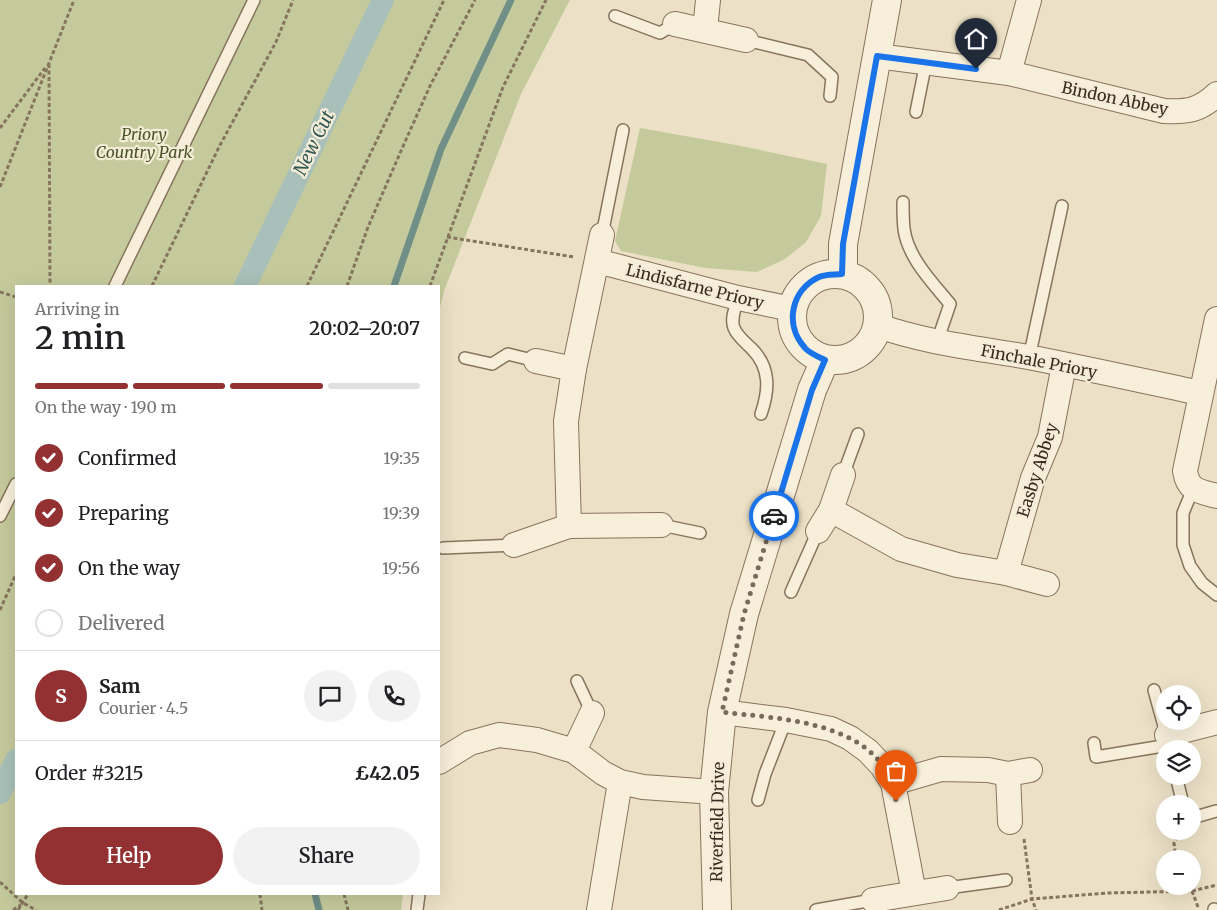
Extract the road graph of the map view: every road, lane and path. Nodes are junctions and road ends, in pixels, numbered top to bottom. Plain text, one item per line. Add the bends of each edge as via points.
1 (74, 0) edge
2 (254, 0) edge
3 (293, 0) edge
4 (444, 0) edge
5 (475, 0) edge
6 (546, 0) edge
7 (708, 0) edge
8 (887, 0) edge
9 (1029, 0) edge
10 (615, 16) dead end
11 (675, 24) joint
12 (705, 30) junction
13 (746, 40) joint
14 (877, 56) junction
15 (926, 62) junction
16 (49, 64) junction
17 (1009, 74) junction
18 (1217, 94) edge
19 (830, 96) dead end
20 (916, 112) dead end
21 (0, 128) edge
22 (623, 130) dead end
23 (0, 187) edge
24 (903, 202) dead end
25 (1062, 206) dead end
26 (602, 235) joint
27 (447, 236) junction
28 (597, 261) junction
29 (842, 274) junction
30 (50, 285) edge
31 (116, 285) edge
32 (152, 285) edge
33 (307, 285) edge
34 (347, 285) edge
35 (430, 285) edge
36 (0, 292) edge
37 (15, 297) edge
38 (738, 298) junction
39 (792, 309) junction
40 (1217, 319) edge
41 (879, 326) junction
42 (937, 342) junction
43 (465, 358) dead end
44 (1029, 358) junction
45 (825, 360) junction
46 (536, 361) joint
47 (1064, 365) junction
48 (574, 369) junction
49 (1200, 393) junction
50 (761, 414) dead end
51 (858, 434) dead end
52 (843, 475) joint
53 (15, 486) edge
54 (1193, 489) junction
55 (1217, 496) edge
56 (830, 510) junction
57 (0, 516) edge
58 (661, 525) joint
59 (569, 526) junction
60 (818, 531) joint
61 (700, 533) dead end
62 (514, 546) joint
63 (443, 548) dead end
64 (1006, 573) junction
65 (15, 576) edge
66 (1047, 584) dead end
67 (792, 592) dead end
68 (1217, 595) edge
69 (0, 610) edge
70 (576, 682) dead end
71 (1154, 690) dead end
72 (722, 712) junction
73 (592, 713) joint
74 (786, 720) junction
75 (1217, 722) edge
76 (1168, 740) edge
77 (1176, 740) edge
78 (1094, 743) dead end
79 (1156, 745) edge
80 (574, 751) junction
81 (440, 761) edge
82 (620, 782) junction
83 (893, 783) junction
84 (714, 792) junction
85 (758, 800) dead end
86 (1216, 810) dead end
87 (1201, 815) edge
88 (1010, 822) joint
89 (1006, 880) dead end
90 (0, 882) edge
91 (1217, 885) edge
92 (947, 888) joint
93 (1201, 889) edge
94 (1156, 892) edge
95 (914, 893) junction
96 (27, 895) edge
97 (260, 895) edge
98 (344, 895) edge
99 (419, 895) edge
100 (873, 900) joint
101 (1032, 900) junction
102 (23, 903) junction
103 (12, 910) edge
104 (18, 910) edge
105 (36, 910) edge
106 (262, 910) edge
107 (348, 910) edge
108 (417, 910) edge
109 (600, 910) edge
110 (717, 910) edge
111 (816, 910) edge
112 (999, 910) edge
113 (1036, 910) edge

1 - 16 path
2 - 31 lane
3 - 32 path via 276,42 219,148
4 - 33 path
5 - 34 path via 404,144
6 - 27 path via 503,87
7 - 12 street
8 - 14 street
9 - 17 street
10 - 11 lane via 660,32
11 - 12 street
12 - 13 street
13 - 19 lane via 808,55 832,77
14 - 15 street, Bindon Abbey
14 - 29 street via 843,244
15 - 17 street, Bindon Abbey
15 - 20 lane
16 - 21 path
16 - 23 path
16 - 30 path
17 - 18 street, Bindon Abbey via 1164,111 1187,112 1207,103
22 - 26 lane
24 - 42 lane via 904,230 912,254 950,304
25 - 44 lane
26 - 28 street
27 - 28 path
27 - 35 path
28 - 38 street, Lindisfarne Priory
28 - 48 street
29 - 39 street via 820,276 801,290
29 - 41 street via 862,283 876,301
36 - 37 path
38 - 39 street, Lindisfarne Priory
38 - 50 lane via 734,327 763,364 767,380 767,397
39 - 45 street via 793,328 805,349
40 - 49 street
41 - 42 street, Finchale Priory
41 - 45 street via 867,348 844,360
42 - 44 street, Finchale Priory
43 - 46 lane via 492,364 508,354
44 - 47 street, Finchale Priory
45 - 72 street, Riverfield Drive via 812,390 744,614
46 - 48 street
47 - 49 street, Finchale Priory
47 - 64 street, Easby Abbey via 1050,437 1033,478
48 - 59 street via 566,421
49 - 54 street via 1185,470 1186,480
51 - 52 lane
52 - 56 street
53 - 57 lane
54 - 55 street
54 - 68 lane via 1183,513 1183,545 1190,566 1202,583
56 - 60 street
56 - 64 street via 901,549 957,565
58 - 59 street
58 - 61 lane
59 - 62 street
60 - 67 lane
62 - 63 lane
64 - 66 street
65 - 69 path
70 - 73 lane
71 - 76 lane
72 - 74 street
72 - 84 street, Riverfield Drive
73 - 80 street
74 - 83 street via 831,729 850,738 868,751
74 - 85 lane
75 - 77 street
78 - 79 lane via 1096,757
80 - 81 street via 537,740 499,735 470,742
80 - 82 street
82 - 84 street via 643,787
82 - 109 street
83 - 88 street via 941,769 1019,772
83 - 95 street
84 - 110 street, Riverfield Drive
86 - 87 lane
88 - 101 path via 1023,834
89 - 92 lane
90 - 102 path
91 - 93 path
92 - 95 street
94 - 101 path
95 - 100 street
96 - 102 path
97 - 106 path
98 - 107 path
99 - 108 lane
100 - 111 lane
101 - 112 path
101 - 113 path
102 - 103 path
102 - 104 path
102 - 105 path

